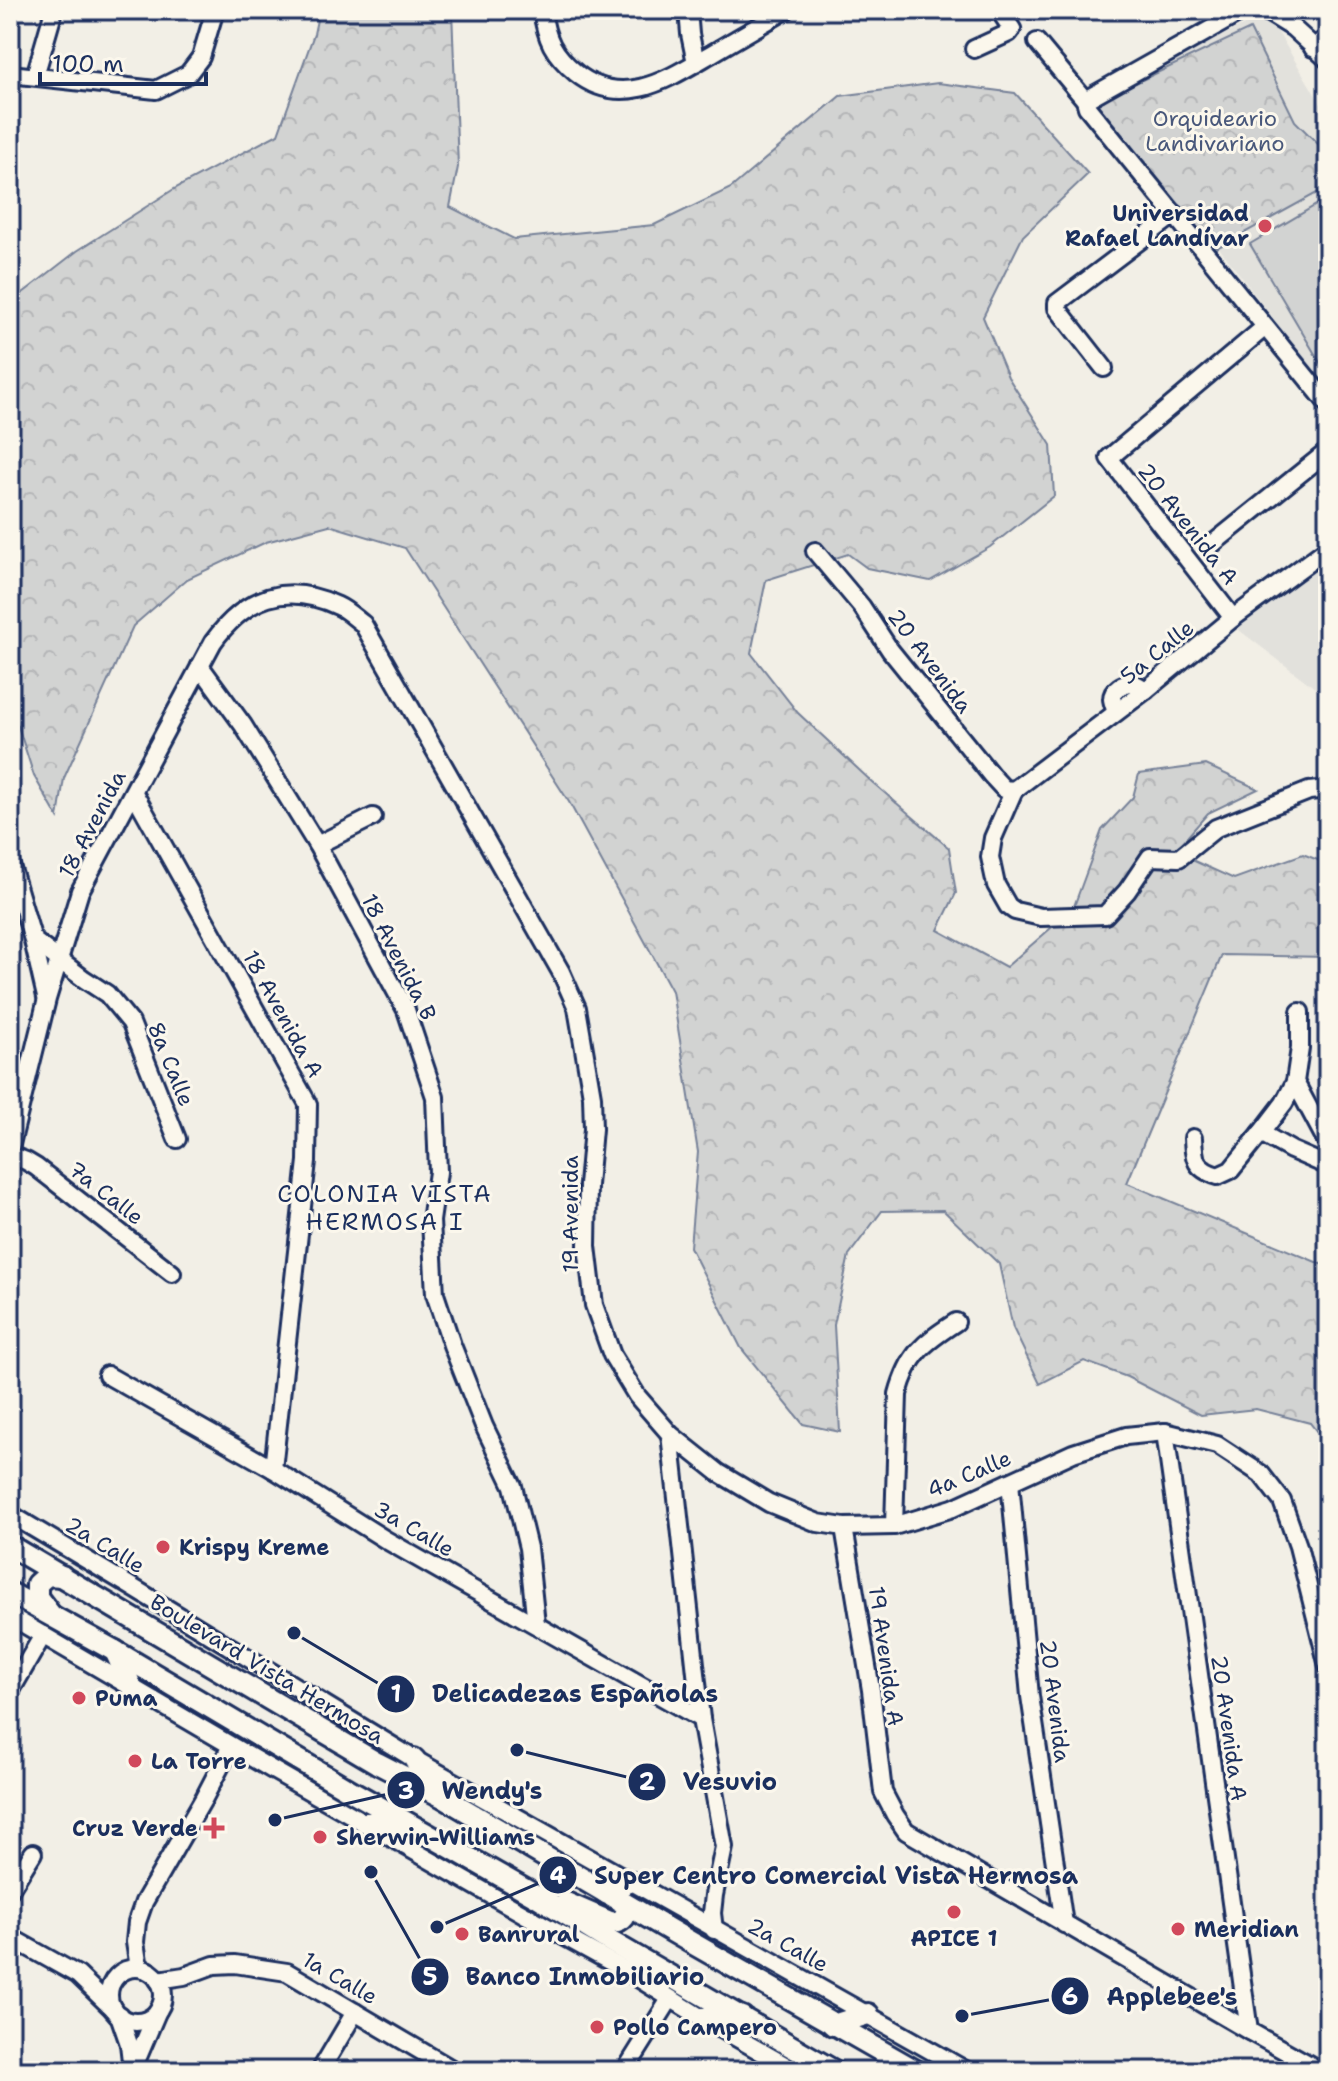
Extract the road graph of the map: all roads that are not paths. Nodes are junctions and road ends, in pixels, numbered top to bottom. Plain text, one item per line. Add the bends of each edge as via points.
1 (54, 10) edge
2 (215, 10) edge
3 (542, 10) edge
4 (688, 10) edge
5 (786, 10) edge
6 (999, 10) edge
7 (1245, 10) edge
8 (1264, 10) edge
9 (1328, 37) edge
10 (1037, 42) dead end
11 (1313, 48) junction
12 (974, 49) dead end
13 (1328, 60) edge
14 (696, 63) junction
15 (10, 74) edge
16 (35, 76) junction
17 (1085, 100) junction
18 (1175, 214) junction
19 (1265, 327) junction
20 (1104, 368) dead end
21 (1328, 404) edge
22 (1328, 451) edge
23 (1210, 546) dead end
24 (1328, 548) edge
25 (815, 551) dead end
26 (310, 595) joint
27 (1233, 618) junction
28 (200, 666) junction
29 (1328, 789) edge
30 (1014, 790) junction
31 (134, 793) junction
32 (373, 817) dead end
33 (317, 845) junction
34 (10, 862) edge
35 (33, 940) junction
36 (59, 958) junction
37 (47, 999) junction
38 (1300, 1012) dead end
39 (1295, 1082) junction
40 (1261, 1133) junction
41 (1193, 1138) dead end
42 (177, 1139) dead end
43 (1328, 1144) edge
44 (11, 1148) edge
45 (1328, 1166) edge
46 (172, 1273) dead end
47 (956, 1322) dead end
48 (107, 1375) dead end
49 (1165, 1432) junction
50 (670, 1434) junction
51 (273, 1469) junction
52 (1010, 1482) junction
53 (10, 1514) edge
54 (894, 1526) junction
55 (844, 1527) junction
56 (10, 1546) edge
57 (62, 1576) junction
58 (10, 1593) edge
59 (10, 1616) edge
60 (52, 1616) junction
61 (536, 1624) junction
62 (43, 1635) junction
63 (115, 1651) junction
64 (1328, 1666) edge
65 (132, 1688) junction
66 (10, 1692) edge
67 (701, 1719) junction
68 (231, 1746) junction
69 (410, 1768) junction
70 (353, 1792) junction
71 (365, 1823) junction
72 (413, 1826) junction
73 (33, 1853) dead end
74 (629, 1882) junction
75 (10, 1890) edge
76 (606, 1893) junction
77 (714, 1895) junction
78 (538, 1897) junction
79 (625, 1904) junction
80 (684, 1913) junction
81 (1064, 1924) junction
82 (714, 1930) junction
83 (10, 1937) edge
84 (606, 1939) junction
85 (139, 1968) junction
86 (625, 1970) junction
87 (192, 1973) junction
88 (78, 1975) junction
89 (117, 1976) junction
90 (158, 1980) junction
91 (670, 1999) junction
92 (160, 2007) junction
93 (116, 2012) junction
94 (355, 2012) junction
95 (868, 2014) junction
96 (742, 2017) junction
97 (702, 2018) junction
98 (833, 2025) junction
99 (1249, 2031) junction
100 (132, 2071) edge
101 (320, 2071) edge
102 (455, 2071) edge
103 (625, 2071) edge
104 (795, 2071) edge
105 (834, 2071) edge
106 (916, 2071) edge
107 (967, 2071) edge
108 (1321, 2071) edge

1 - 16 street
2 - 16 street via 193,68 156,90
3 - 14 street via 559,59 598,86 647,87
4 - 14 street
5 - 14 street
6 - 12 street via 1012,29
7 - 17 street
8 - 11 street
9 - 11 street
10 - 17 street
11 - 13 street
15 - 16 street
17 - 18 street
18 - 19 street
18 - 20 street via 1057,303
19 - 21 street
19 - 27 street, 20 Avenida A via 1109,458
22 - 23 street
24 - 27 street, 5a Calle
25 - 30 street, 20 Avenida via 991,775 1004,789
26 - 28 street, 18 Avenida via 264,599 243,609 227,623
26 - 50 street, 19 Avenida via 363,624 577,1008 592,1096 587,1246 594,1305 612,1355 637,1396
27 - 30 street, 5a Calle
28 - 31 street, 18 Avenida
28 - 33 street, 18 Avenida B
29 - 30 street via 1309,791 1216,828 1179,858 1150,857 1105,915 1041,917 1008,906 996,885 990,857
31 - 36 street, 18 Avenida via 80,891
31 - 51 street, 18 Avenida A via 308,1104 307,1161
32 - 33 street
33 - 61 street, 18 Avenida B via 406,1010 435,1097 435,1294 484,1426 513,1486 528,1548
34 - 35 street
35 - 36 street, 8a Calle
35 - 37 street
36 - 37 street, 18 Avenida
36 - 42 street, 8a Calle via 107,994 131,1023
37 - 44 street, 18 Avenida
38 - 39 street
39 - 40 street
39 - 43 street
40 - 41 street via 1231,1170 1218,1176 1199,1167
40 - 45 street
44 - 46 street, 7a Calle
47 - 54 street via 918,1350 902,1377
48 - 51 street, 3a Calle
49 - 52 street, 4a Calle via 1126,1436 1073,1453
49 - 64 street, 4a Calle via 1217,1445 1261,1474 1282,1501
49 - 99 street, 20 Avenida A
50 - 55 street, 4a Calle via 769,1503 818,1523
50 - 67 street
51 - 61 street, 3a Calle
52 - 54 street, 4a Calle via 953,1508
52 - 81 street, 20 Avenida via 1030,1696
53 - 69 street, 2a Calle
54 - 55 street, 4a Calle
55 - 81 street, 19 Avenida A via 883,1792 906,1831
56 - 57 main road, Boulevard Vista Hermosa
57 - 60 main road via 43,1577 35,1588
57 - 69 main road, Boulevard Vista Hermosa
58 - 60 main road
59 - 62 street
60 - 63 main road
61 - 67 street, 3a Calle
62 - 65 street
62 - 66 street
63 - 65 main road
63 - 70 main road
65 - 68 street
67 - 77 street via 724,1847
68 - 71 street
68 - 85 street via 144,1902 135,1942
69 - 70 main road via 386,1776 336,1748 324,1748 319,1755 322,1763 345,1778
69 - 74 street, 2a Calle
69 - 76 main road, Boulevard Vista Hermosa via 443,1797
70 - 72 main road
71 - 72 main road
71 - 86 street
72 - 78 main road
73 - 75 street
74 - 76 main road
74 - 80 street, 2a Calle
76 - 79 main road, Boulevard Vista Hermosa
77 - 80 street
77 - 82 street
78 - 79 main road via 612,1923 624,1918
78 - 84 main road
79 - 98 main road, Boulevard Vista Hermosa
80 - 82 street, 2a Calle
81 - 99 street
82 - 95 street, 2a Calle
83 - 88 street
84 - 86 main road
84 - 96 main road
85 - 89 street
85 - 90 street
86 - 91 street
87 - 90 street, 1a Calle
87 - 92 street
87 - 94 street, 1a Calle via 235,1964 287,1972
88 - 89 street
88 - 93 street
89 - 93 street via 109,1992
90 - 92 street
91 - 97 street
91 - 103 street
92 - 93 street via 144,2021
92 - 100 street
93 - 100 street via 129,2044
94 - 101 street
94 - 102 street, 1a Calle
95 - 98 main road
95 - 107 street, 2a Calle
96 - 97 main road
96 - 105 main road
97 - 104 street
98 - 106 main road, Boulevard Vista Hermosa
99 - 108 street

